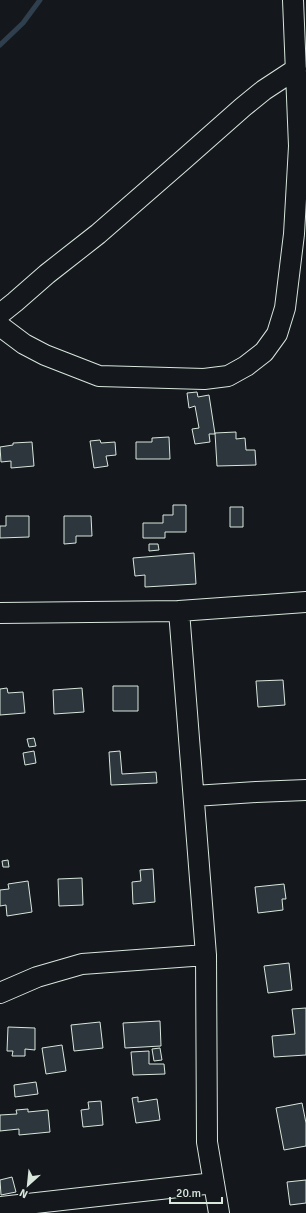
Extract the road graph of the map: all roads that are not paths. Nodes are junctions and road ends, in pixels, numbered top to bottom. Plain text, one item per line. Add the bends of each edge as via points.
1 (293, 0) edge
2 (296, 69) junction
3 (0, 314) edge
4 (0, 326) edge
5 (306, 602) edge
6 (179, 611) junction
7 (0, 613) edge
8 (306, 790) edge
9 (194, 796) junction
10 (206, 955) junction
11 (0, 993) edge
12 (214, 1183) junction
13 (0, 1207) edge
14 (219, 1213) edge

1 - 2 street
2 - 3 street via 243,107 98,234
2 - 4 street via 299,146 294,234 285,308 277,334 264,352 228,376 204,379 99,376 24,344
5 - 6 street
6 - 7 street
6 - 9 street
8 - 9 street
9 - 10 street
10 - 11 street via 82,964 37,977
10 - 12 street via 207,1142
12 - 13 street
12 - 14 street

